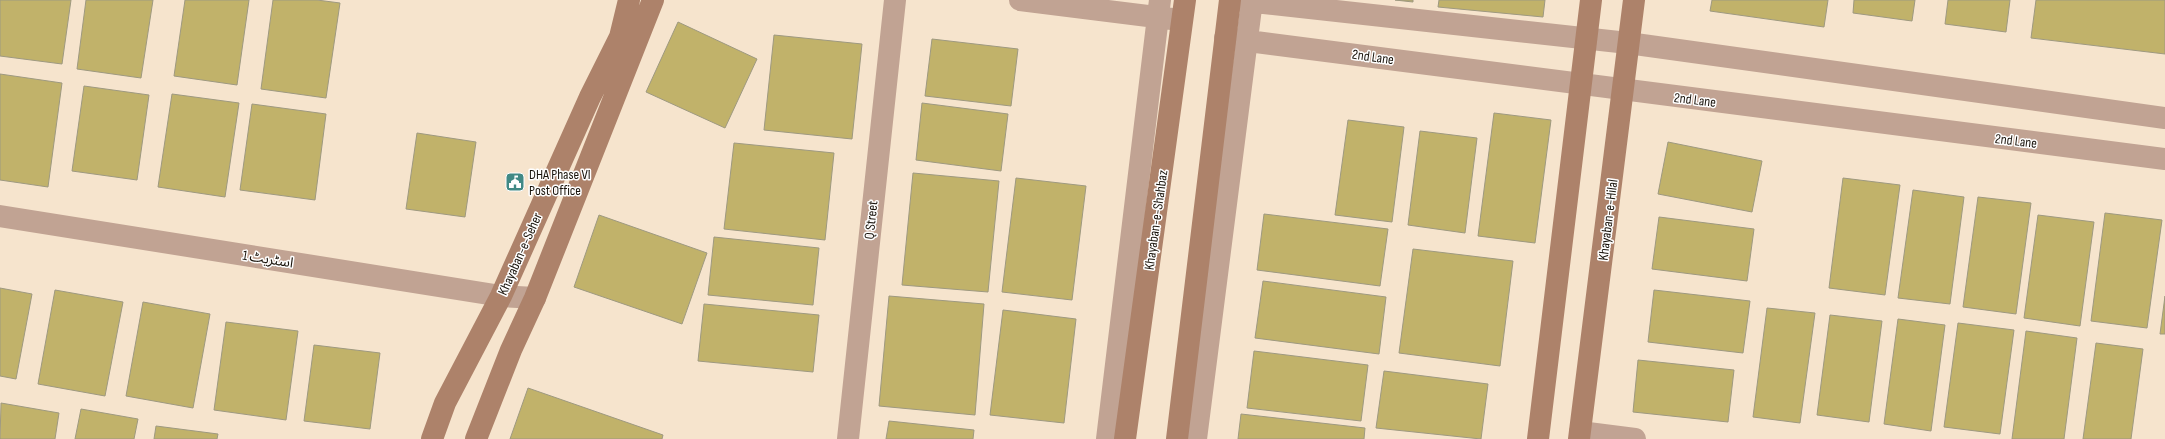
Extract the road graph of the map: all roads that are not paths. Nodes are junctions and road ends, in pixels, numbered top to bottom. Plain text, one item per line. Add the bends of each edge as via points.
1 (630, 0) edge
2 (653, 0) edge
3 (895, 0) edge
4 (1020, 0) edge
5 (1230, 0) edge
6 (1591, 0) edge
7 (1634, 0) edge
8 (1247, 1) edge
9 (1159, 8) edge
10 (1184, 10) edge
11 (1225, 38) junction
12 (1586, 39) junction
13 (1248, 41) junction
14 (1628, 43) junction
15 (1582, 85) junction
16 (1624, 91) junction
17 (2165, 118) edge
18 (2165, 160) edge
19 (0, 216) edge
20 (501, 296) junction
21 (535, 298) junction
22 (1580, 436) edge
23 (432, 439) edge
24 (476, 439) edge
25 (848, 439) edge
26 (1107, 439) edge
27 (1125, 439) edge
28 (1176, 439) edge
29 (1196, 439) edge
30 (1538, 439) edge
31 (1635, 439) edge

1 - 20 street, Khayaban-e-Seher via 620,37 590,97
2 - 21 street, Khayaban-e-Seher
3 - 25 street, Q Street
4 - 9 street
5 - 11 street
6 - 12 street
7 - 14 street, Khayaban-e-Hilal
8 - 12 street
8 - 13 street
9 - 10 street
9 - 26 street
10 - 27 street, Khayaban-e-Shahbaz
11 - 13 street, 2nd Lane
11 - 28 street
12 - 14 street
12 - 15 street
13 - 15 street, 2nd Lane
13 - 29 street
14 - 16 street, Khayaban-e-Hilal
14 - 17 street
15 - 16 street, 2nd Lane
15 - 30 street
16 - 18 street, 2nd Lane
16 - 22 street, Khayaban-e-Hilal
19 - 20 street, اسٹریٹ 1
20 - 21 street, اسٹریٹ 1
20 - 23 street, Khayaban-e-Seher via 445,403
21 - 24 street, Khayaban-e-Seher via 511,350
22 - 31 street

